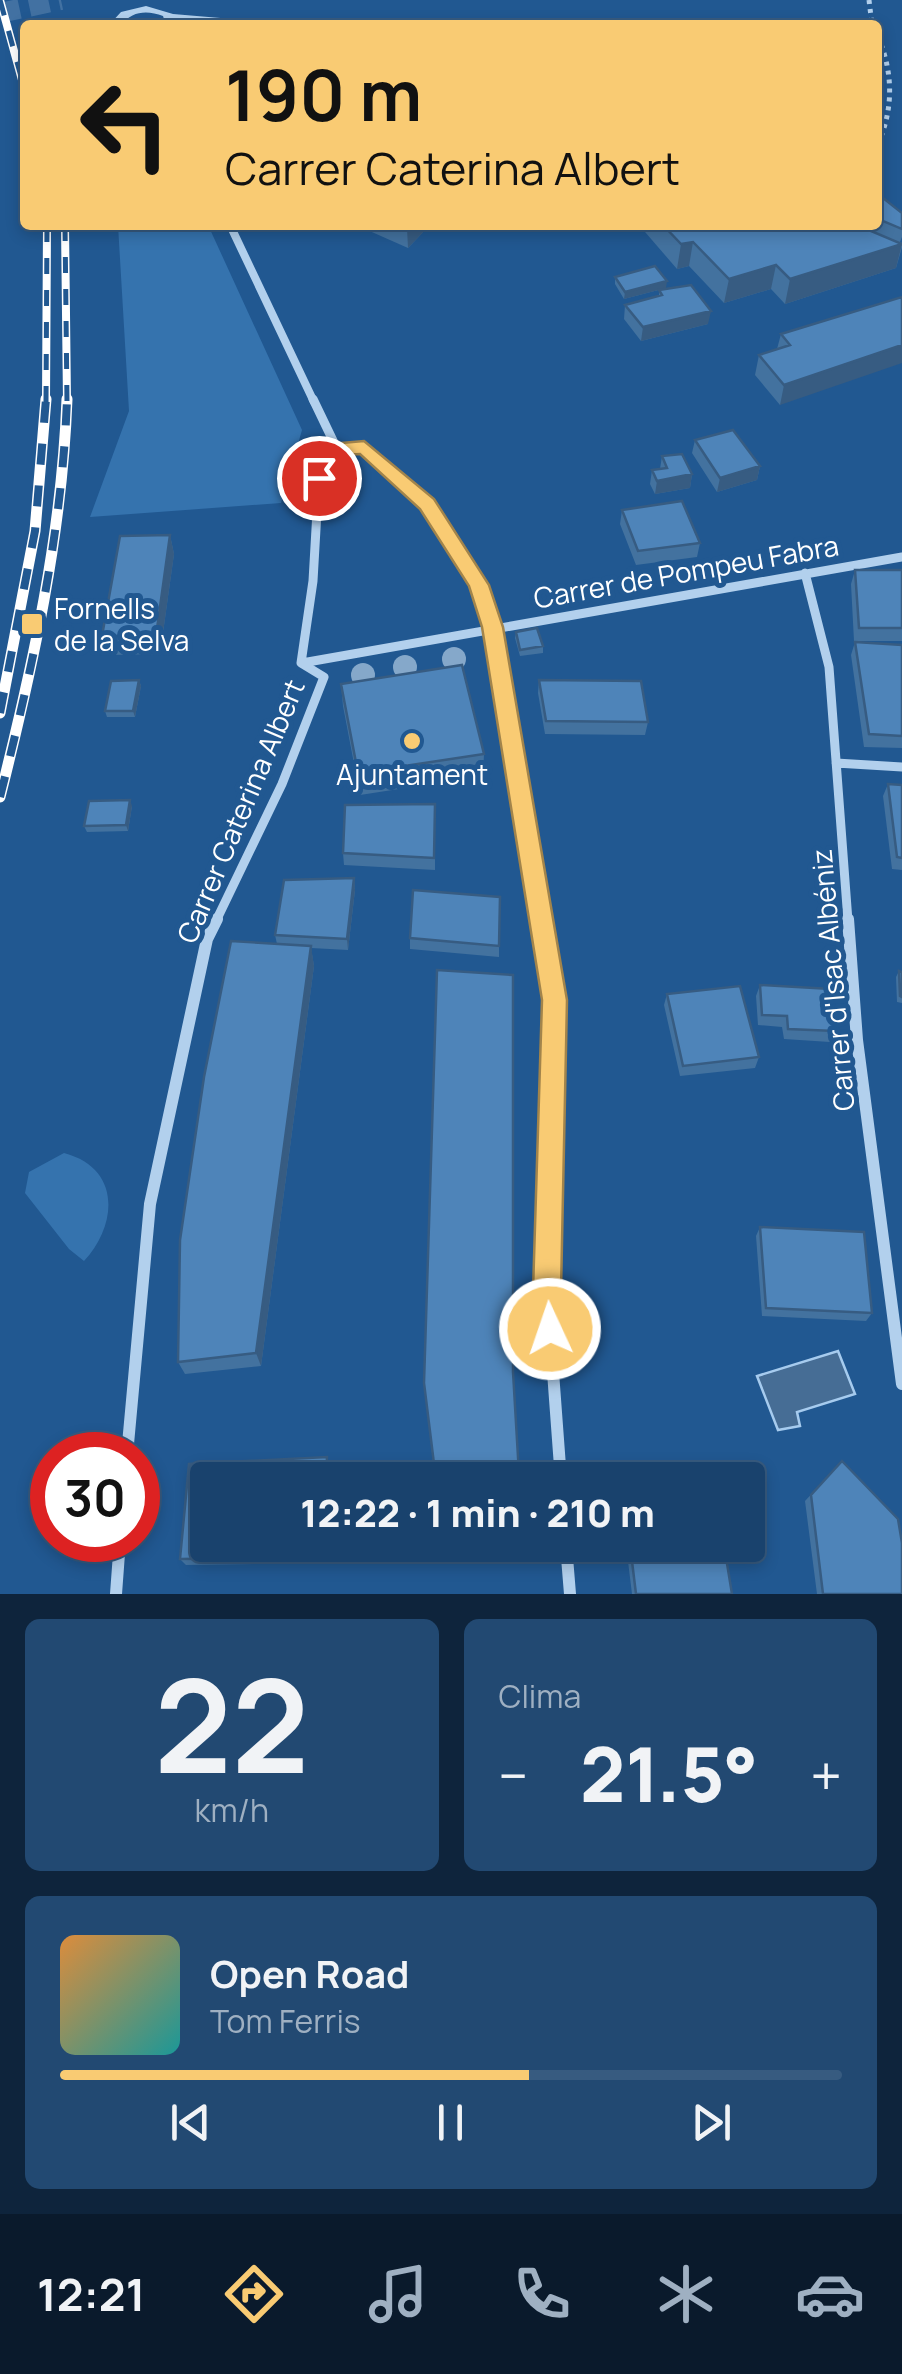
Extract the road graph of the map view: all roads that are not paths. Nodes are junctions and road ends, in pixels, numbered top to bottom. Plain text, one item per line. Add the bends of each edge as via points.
1 (127, 5) edge
2 (171, 20) edge
3 (232, 230) edge
4 (336, 449) junction
5 (902, 557) edge
6 (805, 573) junction
7 (493, 627) junction
8 (300, 663) junction
9 (836, 763) junction
10 (902, 767) edge
11 (902, 1384) edge
12 (128, 1432) edge
13 (560, 1462) edge
14 (118, 1562) edge
15 (567, 1562) edge
16 (116, 1594) edge
17 (570, 1594) edge

1 - 2 street via 156,9
3 - 4 street
4 - 7 street via 364,448 427,504 479,585
4 - 8 street, Carrer Caterina Albert via 315,496 314,568
5 - 6 street, Carrer de Pompeu Fabra
6 - 7 street, Carrer de Pompeu Fabra
6 - 9 street, Carrer d'Isac Albéniz via 829,666
7 - 8 street, Carrer de Pompeu Fabra
7 - 13 street via 554,1000 547,1291
8 - 12 street, Carrer Caterina Albert via 324,677 282,784 207,939 150,1204
9 - 10 street
9 - 11 street, Carrer d'Isac Albéniz via 857,1040
14 - 16 street
15 - 17 street

